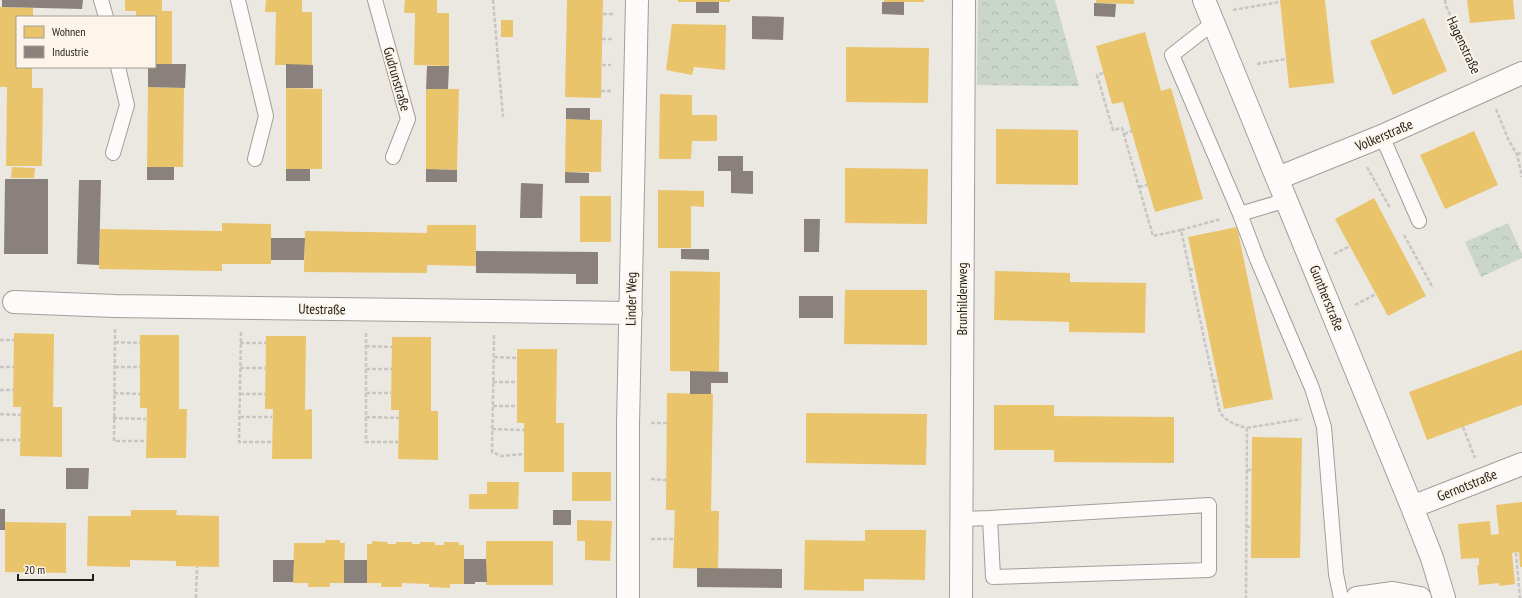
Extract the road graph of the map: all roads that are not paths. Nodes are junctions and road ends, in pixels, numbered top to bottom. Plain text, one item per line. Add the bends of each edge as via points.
1 (102, 0) edge
2 (238, 0) edge
3 (375, 0) edge
4 (637, 0) edge
5 (964, 0) edge
6 (1209, 12) edge
7 (106, 16) edge
8 (118, 68) edge
9 (1522, 73) edge
10 (1382, 136) junction
11 (113, 153) dead end
12 (393, 157) dead end
13 (255, 159) dead end
14 (1278, 178) junction
15 (1287, 200) junction
16 (1240, 214) junction
17 (1419, 222) dead end
18 (14, 302) dead end
19 (631, 313) junction
20 (1522, 464) edge
21 (1412, 507) junction
22 (990, 518) junction
23 (961, 519) junction
24 (628, 598) edge
25 (961, 598) edge
26 (1341, 598) edge
27 (1357, 598) edge
28 (1420, 598) edge
29 (1444, 598) edge

1 - 7 lane
2 - 13 lane via 266,116
3 - 12 lane, Gudrunstraße via 408,120
4 - 19 street, Linder Weg
5 - 23 street, Brunhildenweg
6 - 14 street, Guntherstraße
6 - 16 lane via 1172,55
8 - 11 lane via 128,105
9 - 10 street, Volkerstraße
10 - 14 street, Volkerstraße
10 - 17 lane
14 - 15 street, Guntherstraße
15 - 16 lane
15 - 21 street, Guntherstraße
16 - 26 lane via 1321,415 1336,574
18 - 19 street, Utestraße via 115,306
19 - 24 street, Linder Weg
20 - 21 street, Gernotstraße
21 - 29 street, Guntherstraße
22 - 22 lane via 993,577 1210,570 1209,505
22 - 23 lane
23 - 25 street, Brunhildenweg
27 - 28 street via 1393,594

